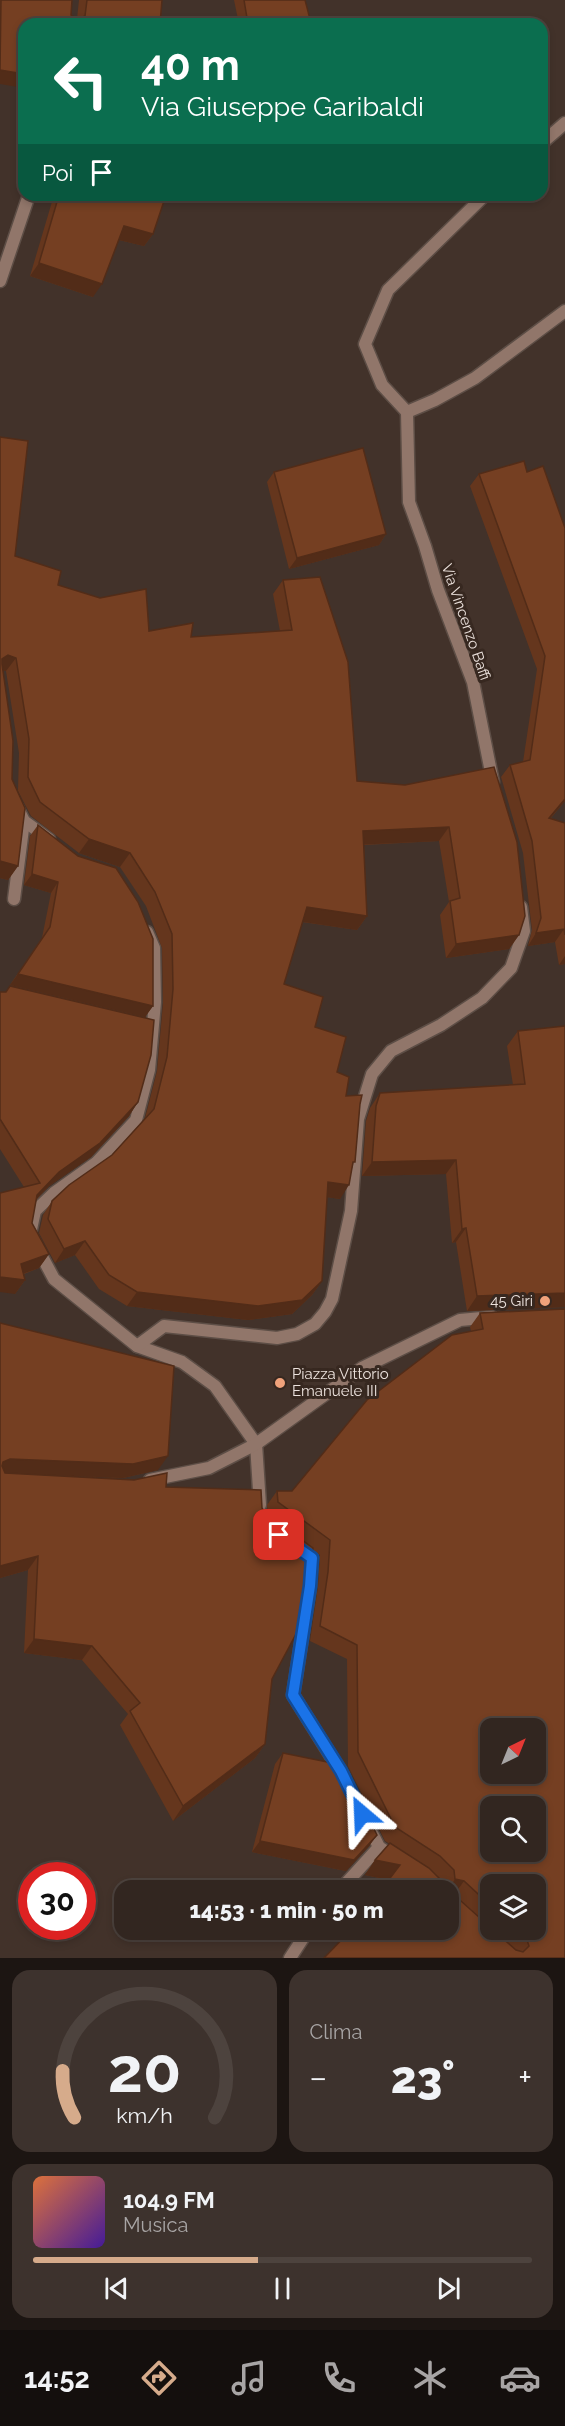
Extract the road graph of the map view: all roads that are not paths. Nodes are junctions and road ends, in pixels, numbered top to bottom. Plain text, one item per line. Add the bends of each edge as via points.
1 (565, 123) edge
2 (548, 138) edge
3 (27, 201) edge
4 (479, 201) edge
5 (0, 281) edge
6 (565, 311) edge
7 (407, 411) junction
8 (495, 790) edge
9 (10, 793) edge
10 (24, 821) junction
11 (58, 847) edge
12 (520, 898) edge
13 (14, 899) dead end
14 (142, 918) edge
15 (503, 1317) edge
16 (136, 1346) junction
17 (256, 1444) junction
18 (134, 1483) edge
19 (260, 1521) edge
20 (288, 1542) edge
21 (351, 1792) edge
22 (362, 1814) edge
23 (379, 1847) junction
24 (406, 1864) edge
25 (349, 1880) edge
26 (302, 1940) edge
27 (290, 1958) edge

1 - 2 street
3 - 5 street
4 - 7 street via 388,290 365,344 382,385
6 - 7 street via 476,378
7 - 8 street, Via Vincenzo Baffi via 409,502 473,682
9 - 10 street
10 - 11 street
10 - 13 street
12 - 16 street via 524,931 511,968 482,998 391,1051 372,1074 358,1119 351,1210 332,1299 315,1324 297,1334 277,1338 164,1326
14 - 16 street via 154,948 154,1002 147,1026 149,1070 136,1120 96,1163 35,1211 30,1234 54,1279
15 - 17 street via 460,1320 362,1368
16 - 17 street via 182,1362 215,1386
17 - 18 street via 209,1468
17 - 19 street
20 - 21 street via 312,1558 293,1695
22 - 23 street
23 - 24 street
23 - 25 street
26 - 27 street

